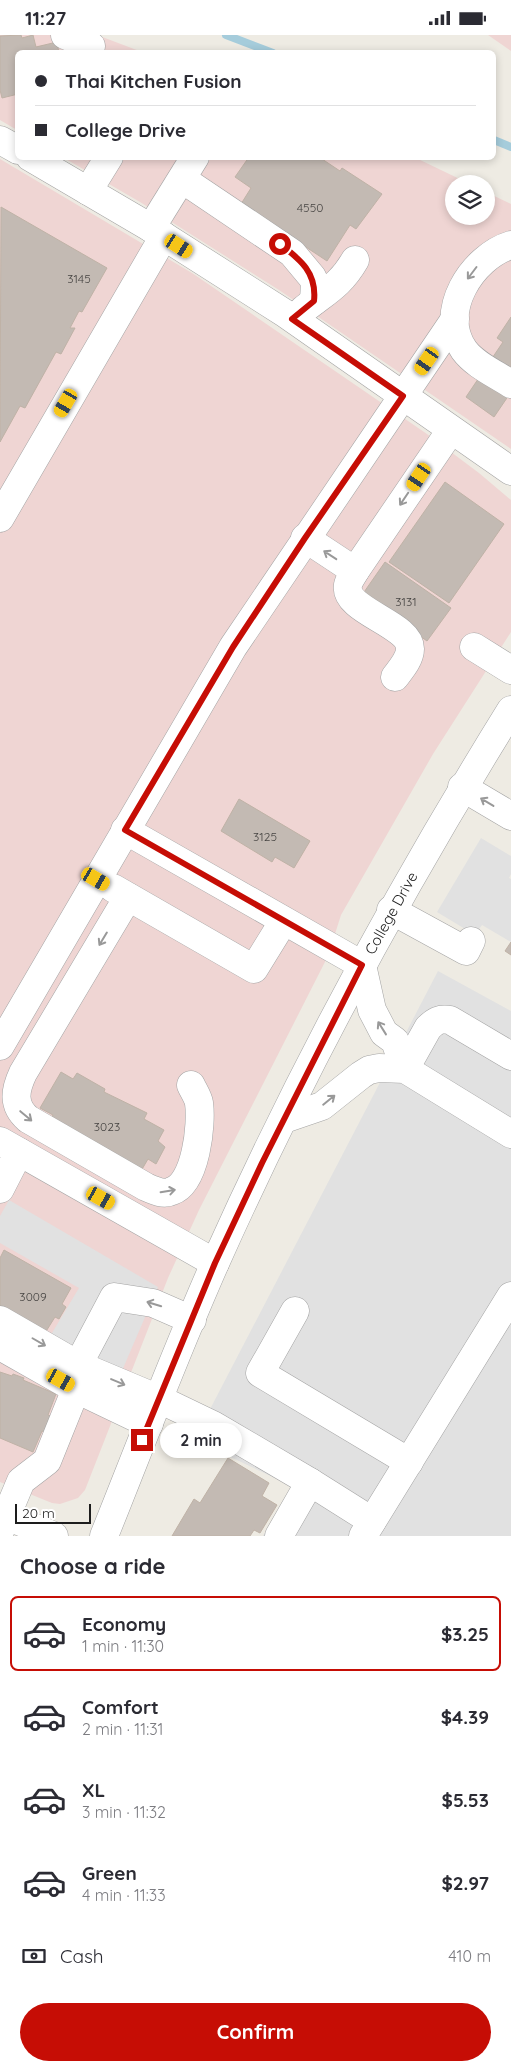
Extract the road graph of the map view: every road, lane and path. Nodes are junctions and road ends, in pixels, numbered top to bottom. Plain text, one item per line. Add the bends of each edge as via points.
1 (64, 35) edge
2 (88, 50) edge
3 (0, 140) edge
4 (15, 148) edge
5 (35, 160) edge
6 (107, 160) edge
7 (188, 168) edge
8 (88, 191) junction
9 (157, 232) junction
10 (511, 245) edge
11 (355, 260) dead end
12 (314, 301) junction
13 (292, 319) junction
14 (455, 319) junction
15 (511, 384) edge
16 (403, 396) junction
17 (451, 430) junction
18 (511, 471) edge
19 (0, 518) edge
20 (305, 538) junction
21 (355, 571) junction
22 (474, 647) dead end
23 (511, 670) edge
24 (395, 677) dead end
25 (511, 709) edge
26 (462, 787) junction
27 (511, 816) edge
28 (125, 830) junction
29 (96, 879) junction
30 (128, 897) junction
31 (391, 909) junction
32 (282, 921) junction
33 (471, 941) dead end
34 (362, 965) junction
35 (0, 1046) edge
36 (511, 1056) edge
37 (405, 1069) junction
38 (191, 1085) dead end
39 (284, 1119) junction
40 (511, 1133) edge
41 (10, 1146) edge
42 (0, 1189) edge
43 (215, 1263) junction
44 (511, 1296) edge
45 (295, 1311) dead end
46 (0, 1320) edge
47 (192, 1321) junction
48 (0, 1346) edge
49 (77, 1377) junction
50 (159, 1399) junction
51 (149, 1424) junction
52 (408, 1462) junction
53 (310, 1482) junction
54 (2, 1520) edge
55 (368, 1529) edge
56 (54, 1536) edge
57 (104, 1536) edge
58 (279, 1536) edge

1 - 2 street via 90,47
3 - 4 street
5 - 8 street
6 - 8 street
7 - 9 street
7 - 12 street via 292,253 312,277
8 - 9 street
9 - 13 street
9 - 19 street
10 -> 14 street via 486,257 474,269 460,294
11 - 12 street via 341,281
12 - 13 street
13 - 16 street
14 - 15 street via 464,350
14 - 16 street
16 - 17 street
16 - 20 street
17 - 18 street
17 -> 21 street
21 -> 20 street
20 - 28 street via 233,647
21 - 24 street via 348,585 351,598 409,643 408,657
22 - 23 street
25 - 26 street, College Drive
27 -> 26 street
26 - 31 street, College Drive
28 - 29 street
28 - 32 street
29 - 30 street
29 - 35 street
30 - 32 street via 254,969
30 -> 38 street via 23,1073 16,1092 18,1105 28,1119 146,1187 164,1193 184,1182 194,1163 198,1145 199,1101
31 - 33 street via 466,951
31 - 34 street, College Drive
32 - 34 street
37 -> 34 street via 395,1041 384,1033 372,1010
34 - 39 street, College Drive
36 - 37 street via 443,1019 428,1028
39 -> 37 street via 322,1106 369,1071
37 - 40 street
39 - 43 street, College Drive
41 - 42 street
41 - 43 street
43 - 47 street, College Drive
44 - 52 street
45 - 52 street via 260,1373
46 -> 49 street
47 -> 49 street via 154,1303 114,1297
47 - 50 street, College Drive
48 - 49 street
49 -> 50 street
49 - 51 street
49 - 54 street via 47,1461 21,1481
50 - 51 street, College Drive
50 - 53 street via 213,1425
51 - 57 street, College Drive
52 - 55 street
53 - 55 street
53 - 58 street
54 - 56 street

